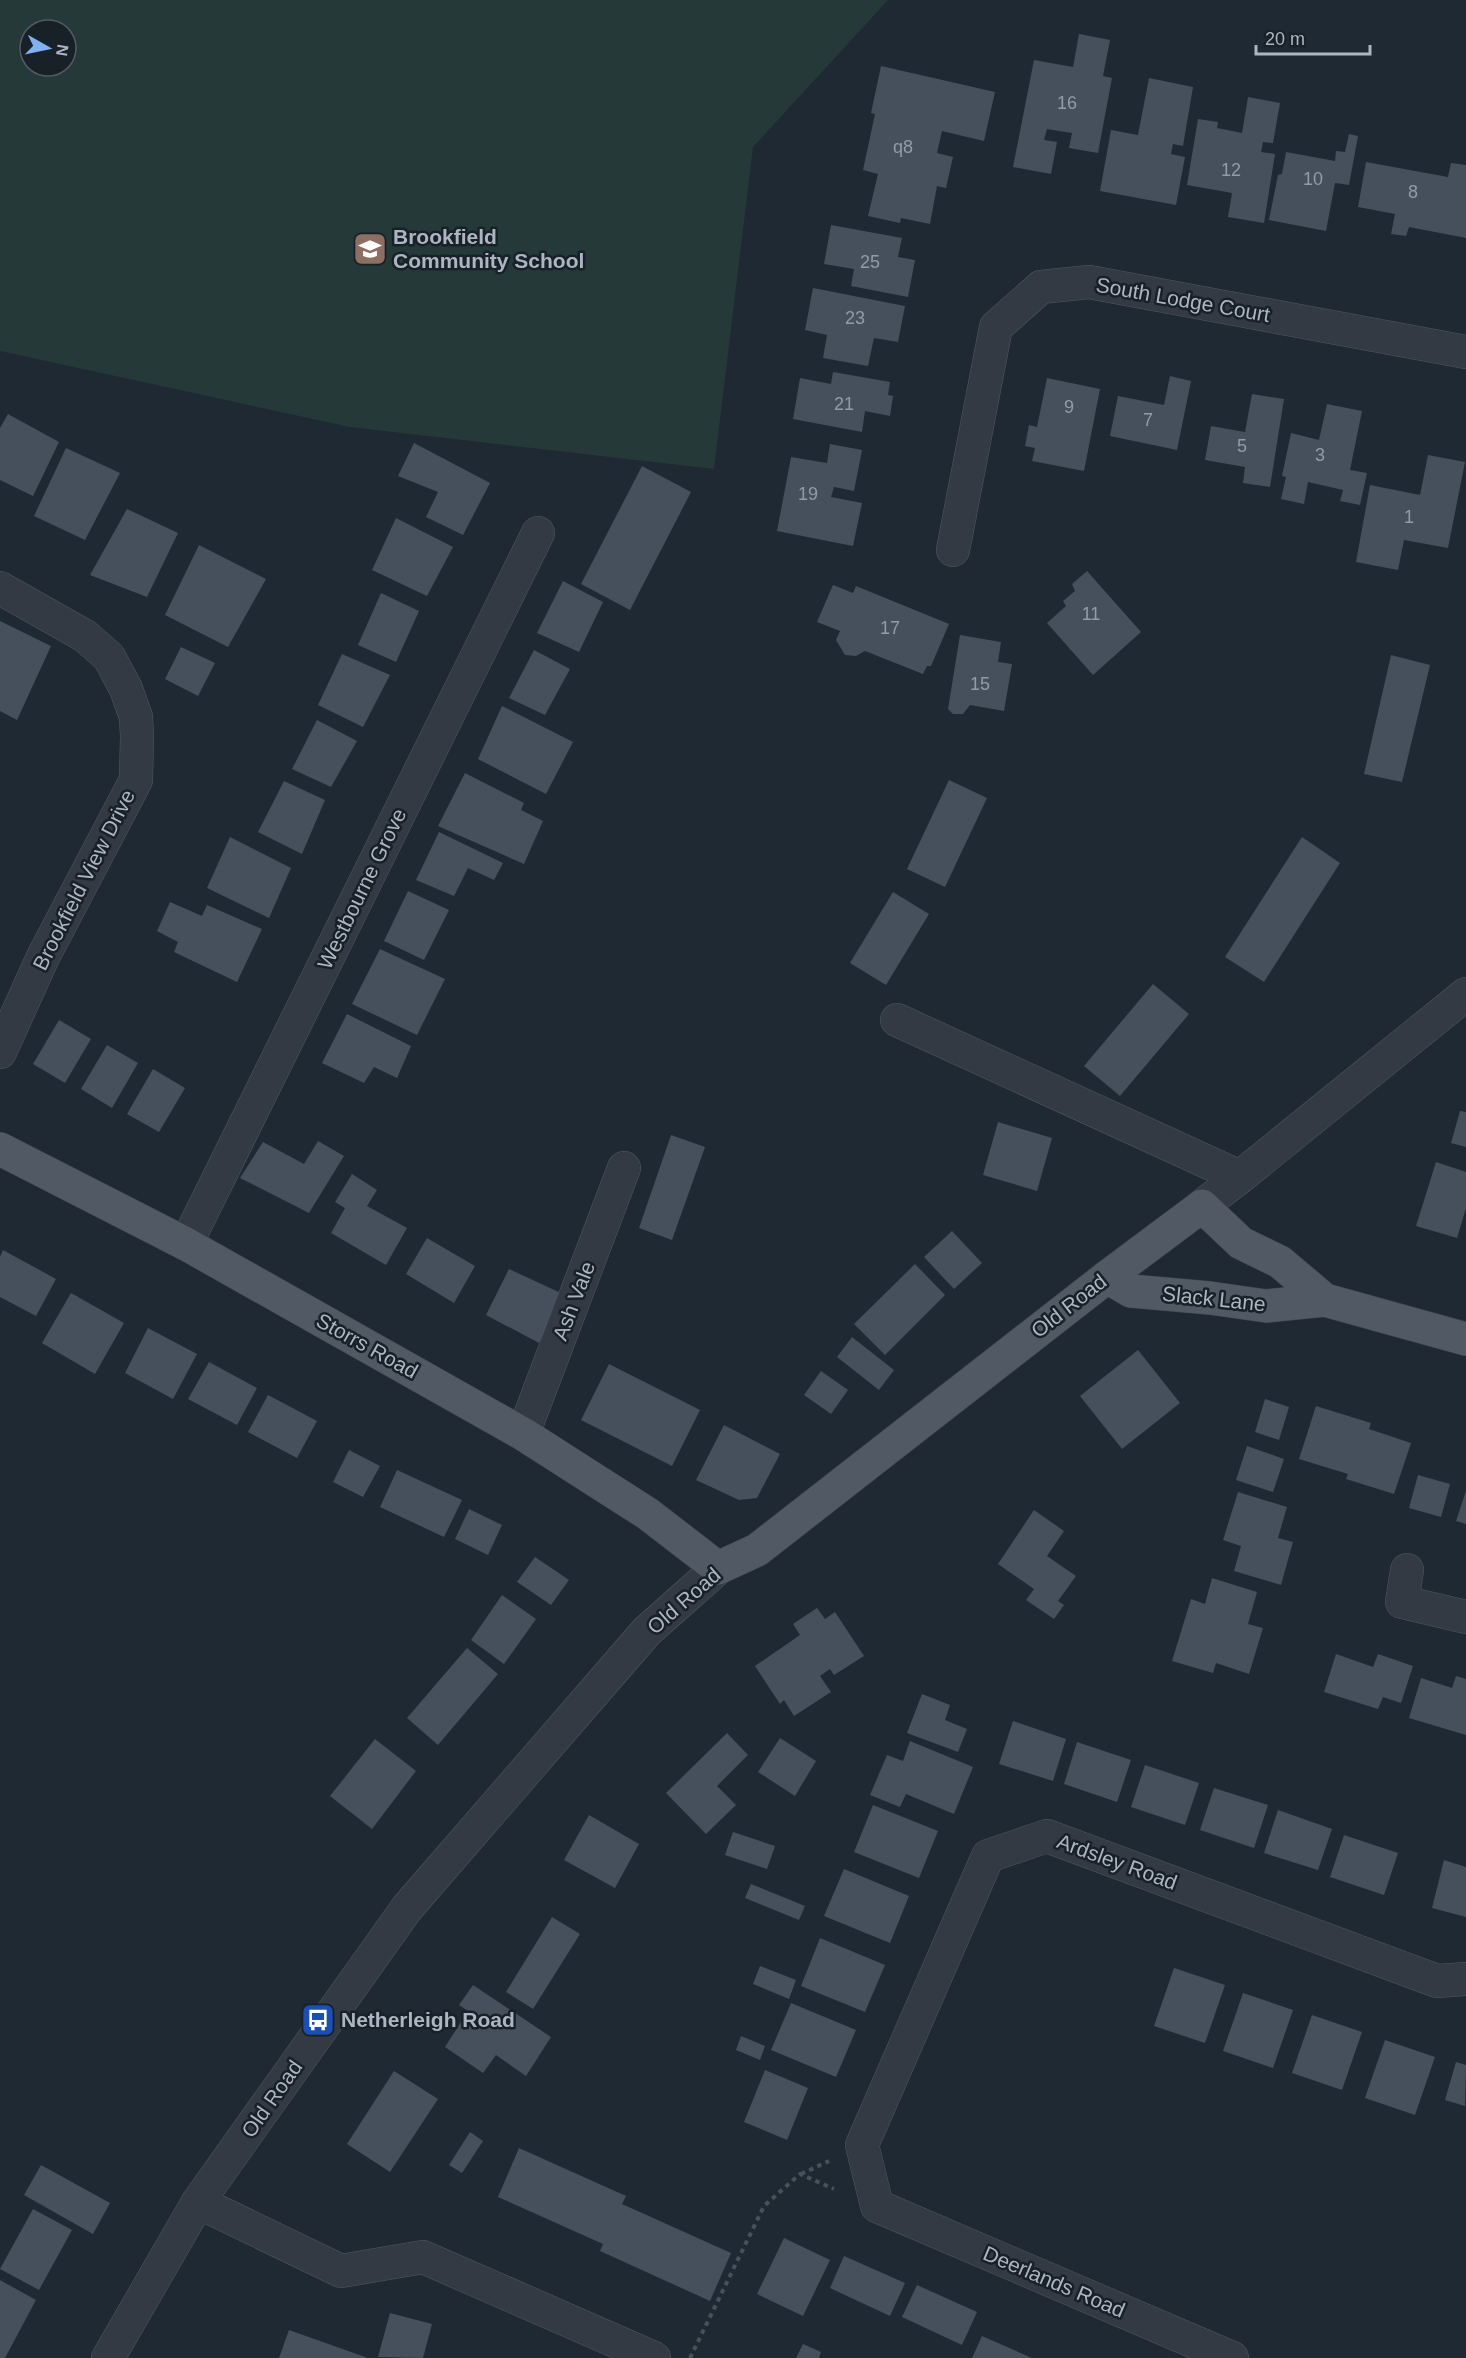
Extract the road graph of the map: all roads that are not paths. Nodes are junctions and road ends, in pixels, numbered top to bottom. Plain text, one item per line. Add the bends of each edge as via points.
1 (1466, 352) edge
2 (538, 533) dead end
3 (953, 550) dead end
4 (0, 588) edge
5 (1466, 994) edge
6 (897, 1020) dead end
7 (0, 1052) edge
8 (0, 1149) edge
9 (624, 1168) dead end
10 (1240, 1177) junction
11 (1202, 1206) junction
12 (186, 1244) junction
13 (1107, 1277) junction
14 (1325, 1300) junction
15 (1466, 1339) edge
16 (523, 1434) junction
17 (718, 1568) junction
18 (1407, 1570) dead end
19 (1466, 1617) edge
20 (1466, 1979) edge
21 (198, 2202) junction
22 (877, 2206) joint
23 (108, 2358) edge
24 (654, 2358) edge
25 (1232, 2358) edge

1 - 3 street, South Lodge Court via 1089,282 1041,287 996,327
2 - 12 street, Westbourne Grove
4 - 7 street, Brookfield View Drive via 85,636 109,657 133,708 137,736 136,780 43,957
5 - 10 street, Old Road
6 - 10 street
8 - 12 main road, Storrs Road
9 - 16 street, Ash Vale
10 - 11 street, Old Road
11 - 13 main road, Old Road
11 - 14 main road, Slack Lane via 1241,1243 1280,1262
12 - 16 main road, Storrs Road
13 - 14 main road, Slack Lane via 1131,1291 1266,1306
13 - 17 main road, Old Road via 757,1550
14 - 15 main road, Slack Lane
16 - 17 main road, Storrs Road via 648,1514
17 - 21 street, Old Road via 647,1631 407,1908
18 - 19 street via 1402,1602
20 - 22 street, Ardsley Road via 1437,1981 1047,1836 988,1856 862,2145
21 - 23 street, Old Road
21 - 24 street via 341,2271 423,2257
22 - 25 street, Deerlands Road

